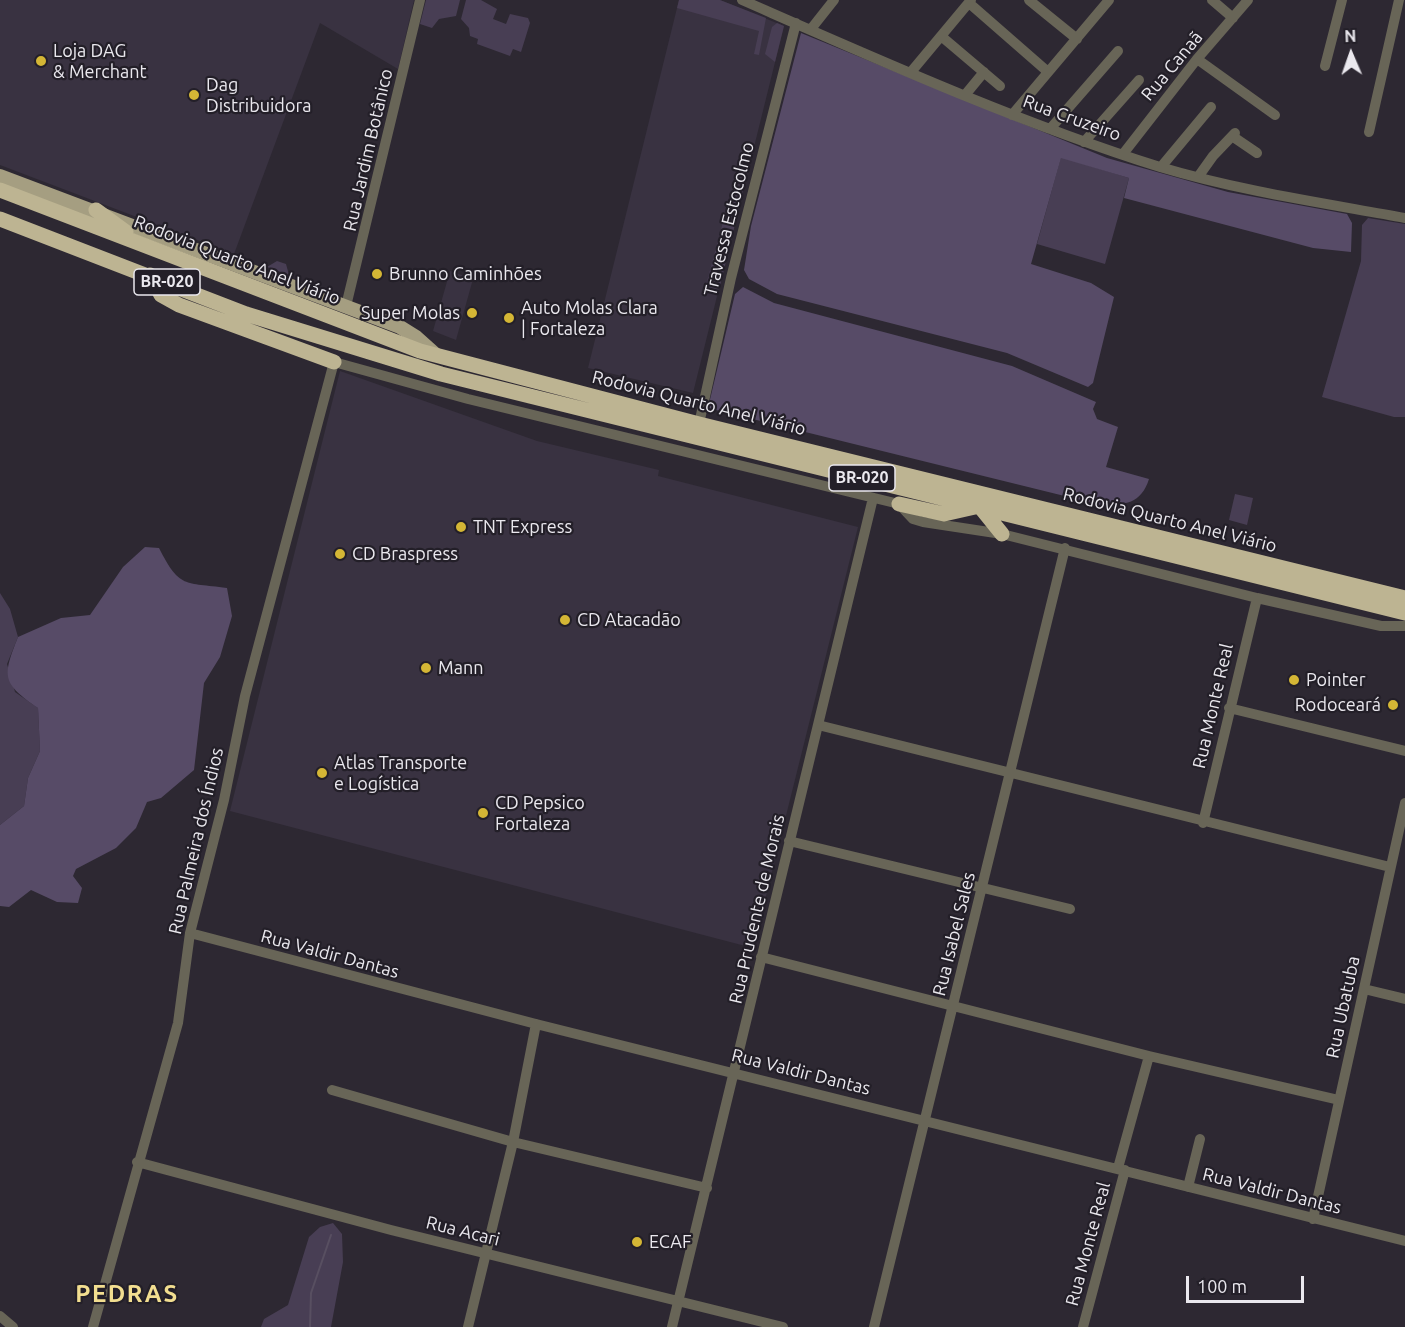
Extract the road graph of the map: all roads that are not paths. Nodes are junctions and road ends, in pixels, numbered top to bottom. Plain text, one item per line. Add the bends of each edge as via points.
1 (420, 0) edge
2 (742, 0) edge
3 (834, 0) edge
4 (1029, 0) edge
5 (1108, 0) edge
6 (1212, 0) edge
7 (1248, 0) edge
8 (1342, 0) edge
9 (1399, 0) edge
10 (970, 2) edge
11 (1233, 18) junction
12 (796, 24) junction
13 (811, 29) junction
14 (941, 36) junction
15 (1077, 39) junction
16 (1118, 51) dead end
17 (1197, 59) junction
18 (1325, 66) dead end
19 (911, 72) junction
20 (984, 72) junction
21 (1048, 72) junction
22 (1139, 80) dead end
23 (1000, 86) dead end
24 (965, 95) junction
25 (1211, 106) dead end
26 (1012, 115) junction
27 (1275, 115) dead end
28 (1050, 129) junction
29 (1369, 132) dead end
30 (1084, 142) junction
31 (1257, 153) dead end
32 (1124, 154) junction
33 (1161, 167) junction
34 (0, 176) edge
35 (1198, 177) junction
36 (0, 190) edge
37 (96, 210) junction
38 (1405, 218) edge
39 (0, 219) edge
40 (149, 247) junction
41 (150, 275) junction
42 (346, 306) junction
43 (341, 321) junction
44 (336, 343) junction
45 (435, 354) junction
46 (334, 362) junction
47 (699, 424) junction
48 (873, 498) junction
49 (899, 504) junction
50 (978, 507) junction
51 (1002, 534) junction
52 (1065, 548) junction
53 (1257, 598) junction
54 (1405, 598) edge
55 (1405, 613) edge
56 (1405, 626) edge
57 (1230, 708) junction
58 (818, 725) junction
59 (1405, 751) edge
60 (1011, 773) junction
61 (1405, 803) edge
62 (1203, 823) junction
63 (789, 841) junction
64 (1390, 867) junction
65 (982, 888) junction
66 (1070, 909) dead end
67 (190, 933) junction
68 (761, 957) junction
69 (1364, 989) junction
70 (1405, 999) edge
71 (953, 1005) junction
72 (536, 1024) junction
73 (1149, 1056) junction
74 (735, 1072) junction
75 (333, 1090) dead end
76 (1339, 1100) junction
77 (926, 1121) junction
78 (1200, 1139) dead end
79 (513, 1142) junction
80 (137, 1162) junction
81 (1122, 1169) junction
82 (1188, 1187) junction
83 (707, 1188) junction
84 (1313, 1219) junction
85 (1405, 1241) edge
86 (485, 1253) junction
87 (679, 1302) junction
88 (0, 1316) edge
89 (13, 1327) edge
90 (93, 1327) edge
91 (468, 1327) edge
92 (672, 1327) edge
93 (783, 1327) edge
94 (874, 1327) edge
95 (1083, 1327) edge

1 - 42 street, Rua Jardim Botânico
2 - 12 street, Rua Cruzeiro
3 - 13 street
4 - 15 street
5 - 15 street
6 - 11 street
7 - 11 street, Rua Canaã
8 - 18 street
9 - 29 street
10 - 14 street
10 - 21 street
11 - 17 street, Rua Canaã
12 - 13 street, Rua Cruzeiro
12 - 47 street, Travessa Estocolmo via 731,278
13 - 19 street, Rua Cruzeiro
14 - 19 street
14 - 20 street
15 - 21 street
16 - 28 street
17 - 27 street
17 - 32 street, Rua Canaã
19 - 24 street, Rua Cruzeiro
20 - 23 street
20 - 24 street
21 - 26 street
22 - 30 street
24 - 26 street, Rua Cruzeiro
25 - 33 street
26 - 28 street, Rua Cruzeiro
28 - 30 street, Rua Cruzeiro
30 - 32 street, Rua Cruzeiro
31 - 35 street via 1234,134
32 - 33 street, Rua Cruzeiro
33 - 35 street, Rua Cruzeiro
34 - 37 main road, BR-020
35 - 38 street, Rua Cruzeiro
36 - 40 highway, Rodovia Quarto Anel Viário / BR-020
37 - 40 highway
37 - 42 main road, BR-020
39 - 41 highway, Rodovia Quarto Anel Viário / BR-020
40 - 43 highway, Rodovia Quarto Anel Viário / BR-020
41 - 44 highway, Rodovia Quarto Anel Viário / BR-020 via 246,314
41 - 46 highway via 161,295 178,305
42 - 45 main road, BR-020 via 400,327
43 - 44 highway
43 - 45 highway, Rodovia Quarto Anel Viário / BR-020
44 - 50 highway, Rodovia Quarto Anel Viário / BR-020 via 441,374
45 - 47 highway, Rodovia Quarto Anel Viário / BR-020
46 - 48 street
46 - 67 street, Rua Palmeira dos Índios via 245,696 224,800
47 - 54 highway, Rodovia Quarto Anel Viário / BR-020
48 - 49 street
48 - 58 street, Rua Prudente de Morais
49 - 50 highway via 944,514
49 - 51 street via 913,519 923,522
50 - 51 highway
50 - 55 highway, Rodovia Quarto Anel Viário / BR-020
51 - 52 street
52 - 53 street
52 - 60 street, Rua Isabel Sales
53 - 56 street via 1381,626
53 - 57 street, Rua Monte Real
57 - 59 street
57 - 62 street, Rua Monte Real
58 - 60 street
58 - 63 street, Rua Prudente de Morais
60 - 62 street
60 - 65 street, Rua Isabel Sales
61 - 64 street, Rua Ubatuba
62 - 64 street
63 - 65 street
63 - 68 street, Rua Prudente de Morais
64 - 69 street, Rua Ubatuba
65 - 66 street
65 - 71 street, Rua Isabel Sales
67 - 72 street, Rua Valdir Dantas
67 - 80 street, Rua Palmeira dos Índios via 178,1023
68 - 71 street
68 - 74 street, Rua Prudente de Morais
69 - 70 street
69 - 76 street, Rua Ubatuba
71 - 73 street
71 - 77 street, Rua Isabel Sales
72 - 74 street, Rua Valdir Dantas
72 - 79 street
73 - 76 street
73 - 81 street, Rua Monte Real
74 - 77 street, Rua Valdir Dantas
74 - 83 street, Rua Prudente de Morais
75 - 79 street
76 - 84 street, Rua Ubatuba
77 - 81 street, Rua Valdir Dantas
77 - 94 street, Rua Isabel Sales
78 - 82 street
79 - 83 street
79 - 86 street
80 - 86 street, Rua Acari
80 - 90 street, Rua Palmeira dos Índios
81 - 82 street, Rua Valdir Dantas
81 - 95 street, Rua Monte Real
82 - 84 street, Rua Valdir Dantas
83 - 87 street, Rua Prudente de Morais
84 - 85 street, Rua Valdir Dantas
86 - 87 street, Rua Acari
86 - 91 street
87 - 92 street, Rua Prudente de Morais
87 - 93 street, Rua Acari
88 - 89 street

